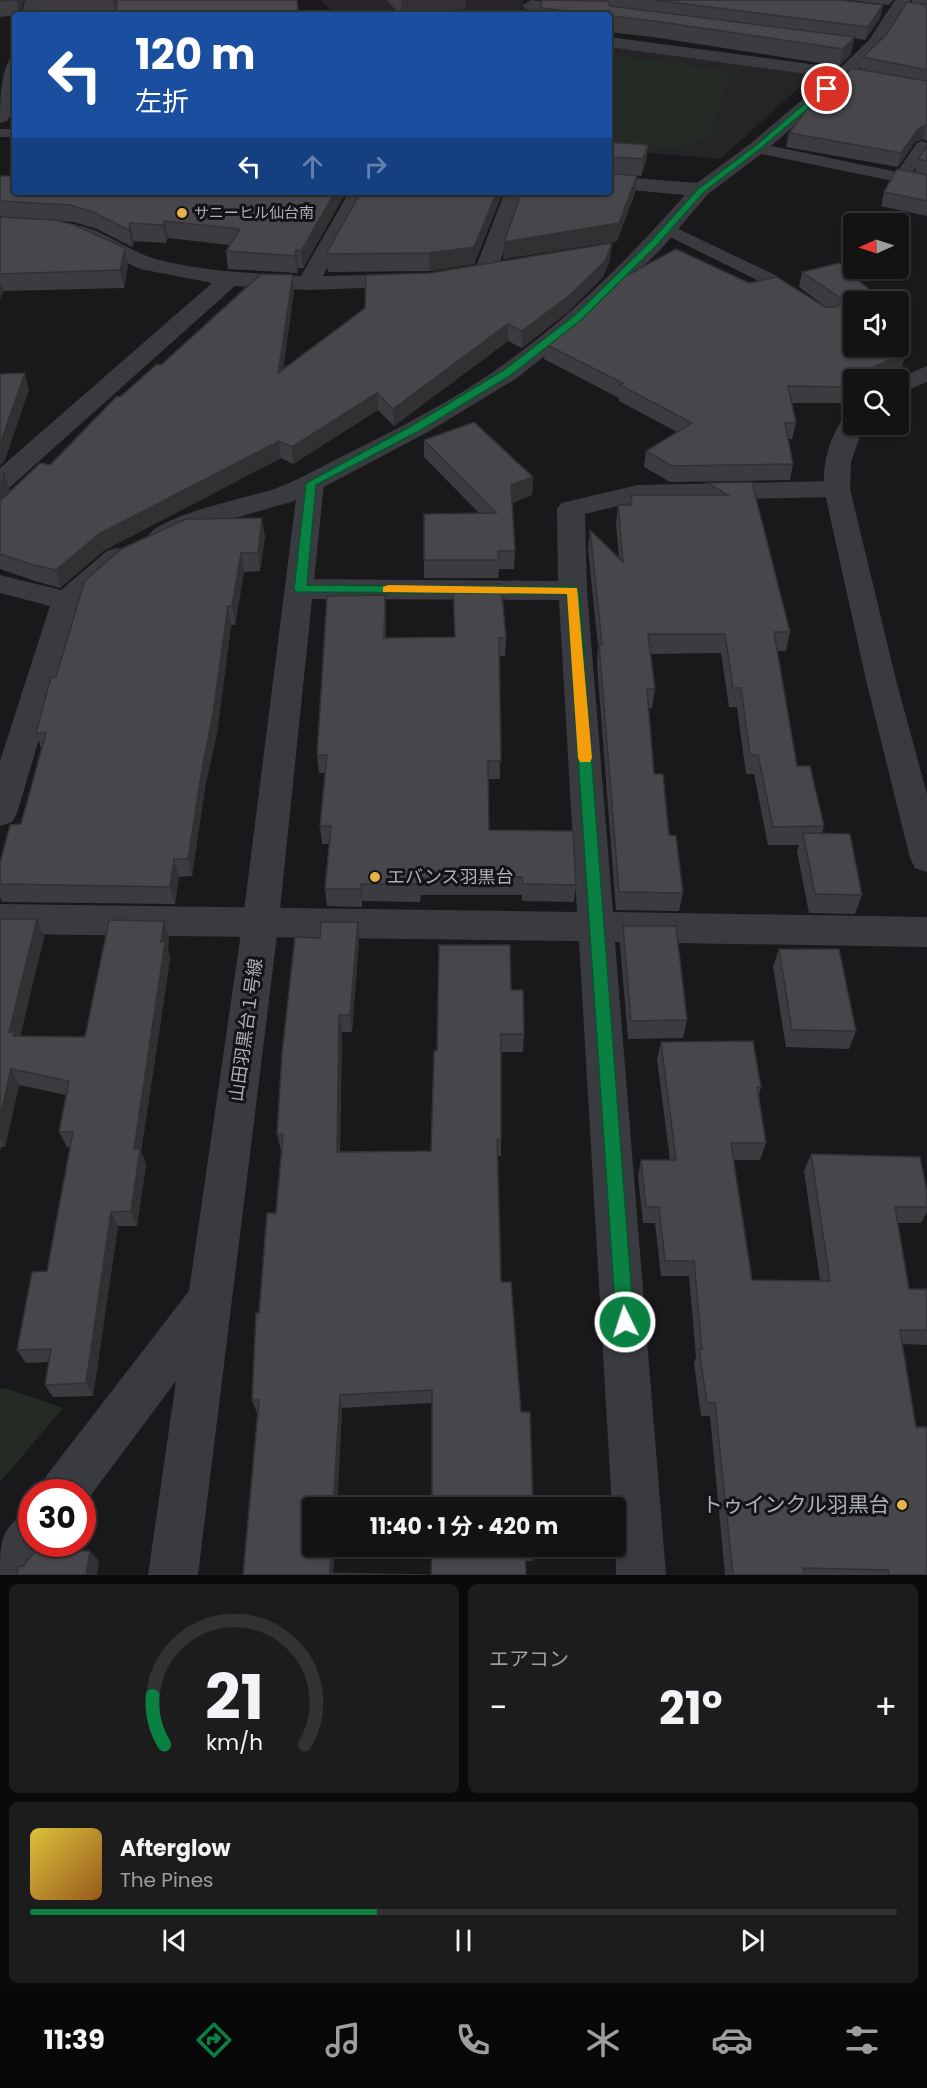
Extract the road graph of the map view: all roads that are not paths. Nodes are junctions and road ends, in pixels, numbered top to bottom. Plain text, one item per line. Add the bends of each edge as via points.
1 (531, 7) edge
2 (898, 7) edge
3 (871, 10) edge
4 (917, 11) edge
5 (548, 12) edge
6 (612, 30) edge
7 (846, 45) edge
8 (869, 48) junction
9 (12, 71) edge
10 (855, 76) junction
11 (4, 90) edge
12 (0, 117) edge
13 (922, 146) dead end
14 (758, 148) junction
15 (901, 178) junction
16 (612, 182) edge
17 (927, 183) edge
18 (701, 190) junction
19 (357, 195) edge
20 (513, 195) edge
21 (0, 226) edge
22 (660, 235) junction
23 (620, 248) dead end
24 (509, 265) edge
25 (486, 269) junction
26 (464, 273) edge
27 (792, 276) dead end
28 (230, 279) junction
29 (430, 280) edge
30 (771, 280) junction
31 (308, 283) junction
32 (809, 304) edge
33 (927, 374) edge
34 (909, 382) edge
35 (847, 435) edge
36 (0, 482) edge
37 (311, 483) junction
38 (837, 489) junction
39 (0, 584) edge
40 (300, 589) junction
41 (573, 591) junction
42 (66, 601) junction
43 (0, 813) edge
44 (927, 858) edge
45 (0, 919) edge
46 (261, 920) junction
47 (597, 928) junction
48 (927, 932) edge
49 (208, 1303) junction
50 (74, 1479) edge
51 (18, 1554) edge
52 (2, 1575) edge
53 (173, 1575) edge
54 (641, 1575) edge

1 - 5 street
2 - 3 street
2 - 4 lane
2 - 8 street
6 - 10 street
7 - 8 street
8 - 10 street
9 - 11 street
10 - 14 street
11 - 12 street
13 - 15 lane
14 - 15 lane
14 - 18 street
15 - 17 lane
16 - 18 street
18 - 22 street
19 - 31 street
20 - 25 street
21 - 28 street via 59,229 87,235 148,264
22 - 23 street
22 - 30 lane
22 - 37 street via 578,318 508,372 417,428
24 - 25 street
25 - 26 street
27 - 30 lane
28 - 31 street
28 - 36 street
29 - 31 street
30 - 32 lane
33 - 34 street
35 - 38 street via 835,471
37 - 40 street, 山田羽黒台１号線
37 - 42 street via 281,496 200,519 114,559
38 - 41 street via 638,493 571,509
38 - 44 street
39 - 42 street
40 - 41 street
40 - 46 street, 山田羽黒台１号線
41 - 47 street
42 - 43 street
45 - 46 street
46 - 47 street
46 - 49 street, 山田羽黒台１号線
47 - 48 street
47 - 54 street
49 - 50 street
49 - 53 street, 山田羽黒台１号線
51 - 52 street

